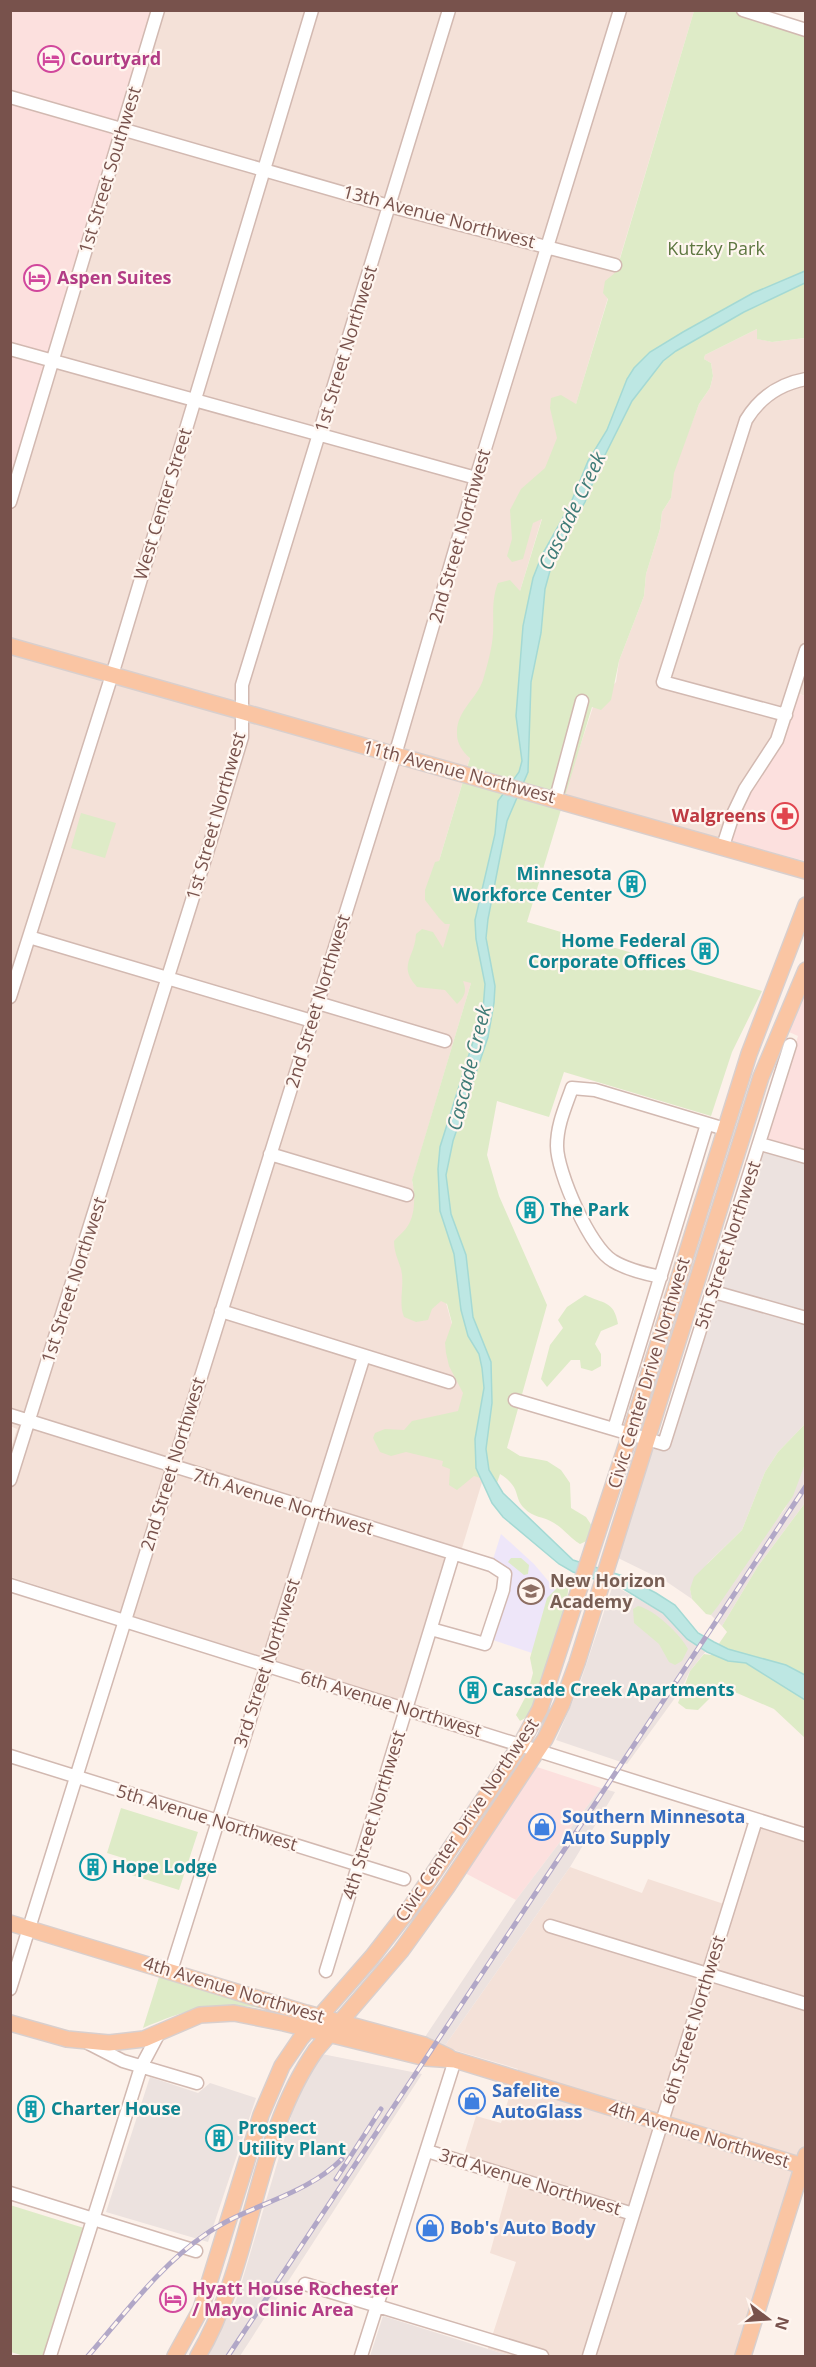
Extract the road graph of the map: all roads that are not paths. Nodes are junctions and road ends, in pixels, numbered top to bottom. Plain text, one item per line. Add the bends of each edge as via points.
1 (158, 10) edge
2 (312, 10) edge
3 (449, 10) edge
4 (620, 10) edge
5 (743, 10) edge
6 (806, 30) edge
7 (10, 97) edge
8 (123, 129) junction
9 (264, 169) junction
10 (389, 206) junction
11 (548, 246) junction
12 (615, 265) dead end
13 (10, 349) edge
14 (52, 361) junction
15 (806, 379) edge
16 (195, 400) junction
17 (320, 434) junction
18 (476, 478) junction
19 (10, 502) edge
20 (10, 646) edge
21 (806, 650) edge
22 (112, 675) junction
23 (582, 701) dead end
24 (242, 711) junction
25 (786, 715) junction
26 (395, 754) junction
27 (556, 798) junction
28 (723, 846) junction
29 (806, 871) edge
30 (806, 905) edge
31 (29, 937) junction
32 (806, 970) edge
33 (169, 979) junction
34 (10, 997) edge
35 (318, 1003) junction
36 (312, 1021) junction
37 (445, 1041) dead end
38 (790, 1045) dead end
39 (707, 1124) junction
40 (725, 1128) junction
41 (760, 1144) junction
42 (270, 1154) junction
43 (806, 1157) edge
44 (407, 1195) dead end
45 (661, 1277) junction
46 (714, 1292) junction
47 (220, 1311) junction
48 (806, 1318) edge
49 (364, 1356) junction
50 (449, 1382) dead end
51 (515, 1400) dead end
52 (10, 1415) edge
53 (29, 1421) junction
54 (614, 1429) junction
55 (630, 1434) junction
56 (647, 1439) junction
57 (172, 1467) junction
58 (10, 1480) edge
59 (315, 1511) junction
60 (453, 1555) junction
61 (10, 1585) edge
62 (124, 1620) junction
63 (431, 1629) junction
64 (266, 1665) junction
65 (405, 1709) junction
66 (521, 1744) junction
67 (538, 1750) junction
68 (10, 1756) edge
69 (76, 1777) junction
70 (756, 1820) junction
71 (217, 1821) junction
72 (806, 1835) edge
73 (359, 1865) junction
74 (404, 1879) dead end
75 (10, 1923) edge
76 (550, 1926) dead end
77 (29, 1928) junction
78 (171, 1971) junction
79 (326, 1971) dead end
80 (709, 1974) junction
81 (10, 1989) edge
82 (362, 1996) junction
83 (806, 2004) edge
84 (320, 2016) junction
85 (263, 2018) junction
86 (340, 2021) junction
87 (10, 2023) edge
88 (309, 2029) junction
89 (373, 2030) junction
90 (159, 2033) junction
91 (329, 2034) junction
92 (87, 2043) junction
93 (285, 2060) junction
94 (455, 2060) junction
95 (141, 2067) junction
96 (197, 2084) dead end
97 (662, 2125) junction
98 (427, 2151) junction
99 (804, 2162) edge
100 (10, 2193) edge
101 (633, 2214) junction
102 (94, 2219) junction
103 (196, 2251) dead end
104 (305, 2284) dead end
105 (377, 2306) junction
106 (51, 2356) edge
107 (175, 2356) edge
108 (198, 2356) edge
109 (361, 2356) edge
110 (542, 2356) edge
111 (589, 2356) edge
112 (743, 2356) edge

1 - 8 street, 1st Street Southwest
2 - 9 street, West Center Street
3 - 10 street, 1st Street Northwest
4 - 11 street, 2nd Street Northwest
5 - 6 street
7 - 8 street, 13th Avenue Northwest
8 - 9 street, 13th Avenue Northwest
8 - 14 street, 1st Street Southwest
9 - 10 street, 13th Avenue Northwest
9 - 16 street, West Center Street
10 - 11 street, 13th Avenue Northwest
10 - 17 street, 1st Street Northwest
11 - 12 street, 13th Avenue Northwest
11 - 18 street, 2nd Street Northwest
13 - 14 street
14 - 16 street
14 - 19 street, 1st Street Southwest
15 - 25 street via 781,386 764,397 746,420 663,682
16 - 17 street
16 - 22 street, West Center Street
17 - 18 street
17 - 24 street, 1st Street Northwest via 242,685
18 - 26 street, 2nd Street Northwest
20 - 22 main road, 11th Avenue Northwest
21 - 25 street
22 - 24 main road, 11th Avenue Northwest
22 - 31 street, West Center Street
23 - 27 street
24 - 26 main road, 11th Avenue Northwest
24 - 33 street, 1st Street Northwest via 242,737
25 - 28 street via 777,740 745,789
26 - 27 main road, 11th Avenue Northwest
26 - 35 street, 2nd Street Northwest
27 - 28 main road, 11th Avenue Northwest
28 - 29 main road, 11th Avenue Northwest
30 - 40 main road, Civic Center Drive Northwest
31 - 33 street
31 - 34 street, West Center Street
32 - 56 main road, Civic Center Drive Northwest via 761,1077
33 - 36 street
33 - 53 street, 1st Street Northwest
35 - 36 street, 2nd Street Northwest
35 - 37 street
36 - 42 street, 2nd Street Northwest
38 - 41 street, 5th Street Northwest
39 - 40 street
39 - 45 street
39 - 45 street via 595,1090 572,1088 559,1121 557,1148 578,1213 611,1261
40 - 55 main road, Civic Center Drive Northwest
41 - 43 street
41 - 46 street, 5th Street Northwest
42 - 44 street
42 - 47 street, 2nd Street Northwest
45 - 54 street
46 - 48 street
46 - 56 street, 5th Street Northwest via 664,1444
47 - 49 street
47 - 57 street, 2nd Street Northwest
49 - 50 street
49 - 59 street, 3rd Street Northwest
51 - 54 street
52 - 53 street, 7th Avenue Northwest
53 - 57 street, 7th Avenue Northwest
53 - 58 street, 1st Street Northwest
54 - 55 street
55 - 56 street
55 - 66 main road, Civic Center Drive Northwest via 544,1700
56 - 67 main road, Civic Center Drive Northwest via 566,1694
57 - 59 street, 7th Avenue Northwest
57 - 62 street, 2nd Street Northwest
59 - 60 street, 7th Avenue Northwest
59 - 64 street, 3rd Street Northwest
60 - 63 street, 4th Street Northwest
60 - 63 street, 7th Avenue Northwest via 500,1569 506,1580 485,1644
61 - 62 street, 6th Avenue Northwest
62 - 64 street, 6th Avenue Northwest
62 - 69 street, 2nd Street Northwest
63 - 65 street, 4th Street Northwest
64 - 65 street, 6th Avenue Northwest
64 - 71 street, 3rd Street Northwest
65 - 66 street, 6th Avenue Northwest
65 - 73 street, 4th Street Northwest
66 - 67 street, 6th Avenue Northwest
66 - 84 main road, Civic Center Drive Northwest via 400,1922
67 - 70 street, 6th Avenue Northwest
67 - 82 main road, Civic Center Drive Northwest via 427,1917
68 - 69 street, 5th Avenue Northwest
69 - 71 street, 5th Avenue Northwest
69 - 77 street, 2nd Street Northwest
70 - 72 street, 6th Avenue Northwest
70 - 80 street, 6th Street Northwest
71 - 73 street, 5th Avenue Northwest
71 - 78 street, 3rd Street Northwest
73 - 74 street, 5th Avenue Northwest
73 - 79 street, 4th Street Northwest
75 - 77 main road, 4th Avenue Northwest
76 - 80 street
77 - 78 main road, 4th Avenue Northwest
77 - 81 street, 2nd Street Northwest
78 - 84 main road, 4th Avenue Northwest
80 - 83 street
80 - 97 street, 6th Street Northwest
82 - 86 main road, Civic Center Drive Northwest
82 - 89 main road via 363,2019
84 - 86 main road, 4th Avenue Northwest
84 - 88 main road, Civic Center Drive Northwest
85 - 88 main road
85 - 90 main road via 210,2013
85 - 93 main road via 284,2033
86 - 89 main road, 4th Avenue Northwest
86 - 91 main road, Civic Center Drive Northwest
87 - 92 main road
88 - 91 main road, 4th Avenue Northwest
88 - 93 main road, Civic Center Drive Northwest
89 - 94 main road, 4th Avenue Northwest via 433,2048
90 - 92 main road via 129,2042
90 - 95 street
91 - 94 main road, 4th Avenue Northwest via 426,2058
91 - 108 main road, Civic Center Drive Northwest via 303,2069 288,2100 228,2291
92 - 95 street
93 - 107 main road, Civic Center Drive Northwest via 261,2115 201,2308
94 - 97 main road, 4th Avenue Northwest
94 - 98 street
95 - 96 street
95 - 102 street
97 - 99 main road, 4th Avenue Northwest
97 - 101 street, 6th Street Northwest
98 - 101 street, 3rd Avenue Northwest
98 - 105 street
99 - 112 main road
100 - 102 street
101 - 111 street, 6th Street Northwest
102 - 103 street
102 - 106 street
104 - 105 street
105 - 109 street
105 - 110 street

